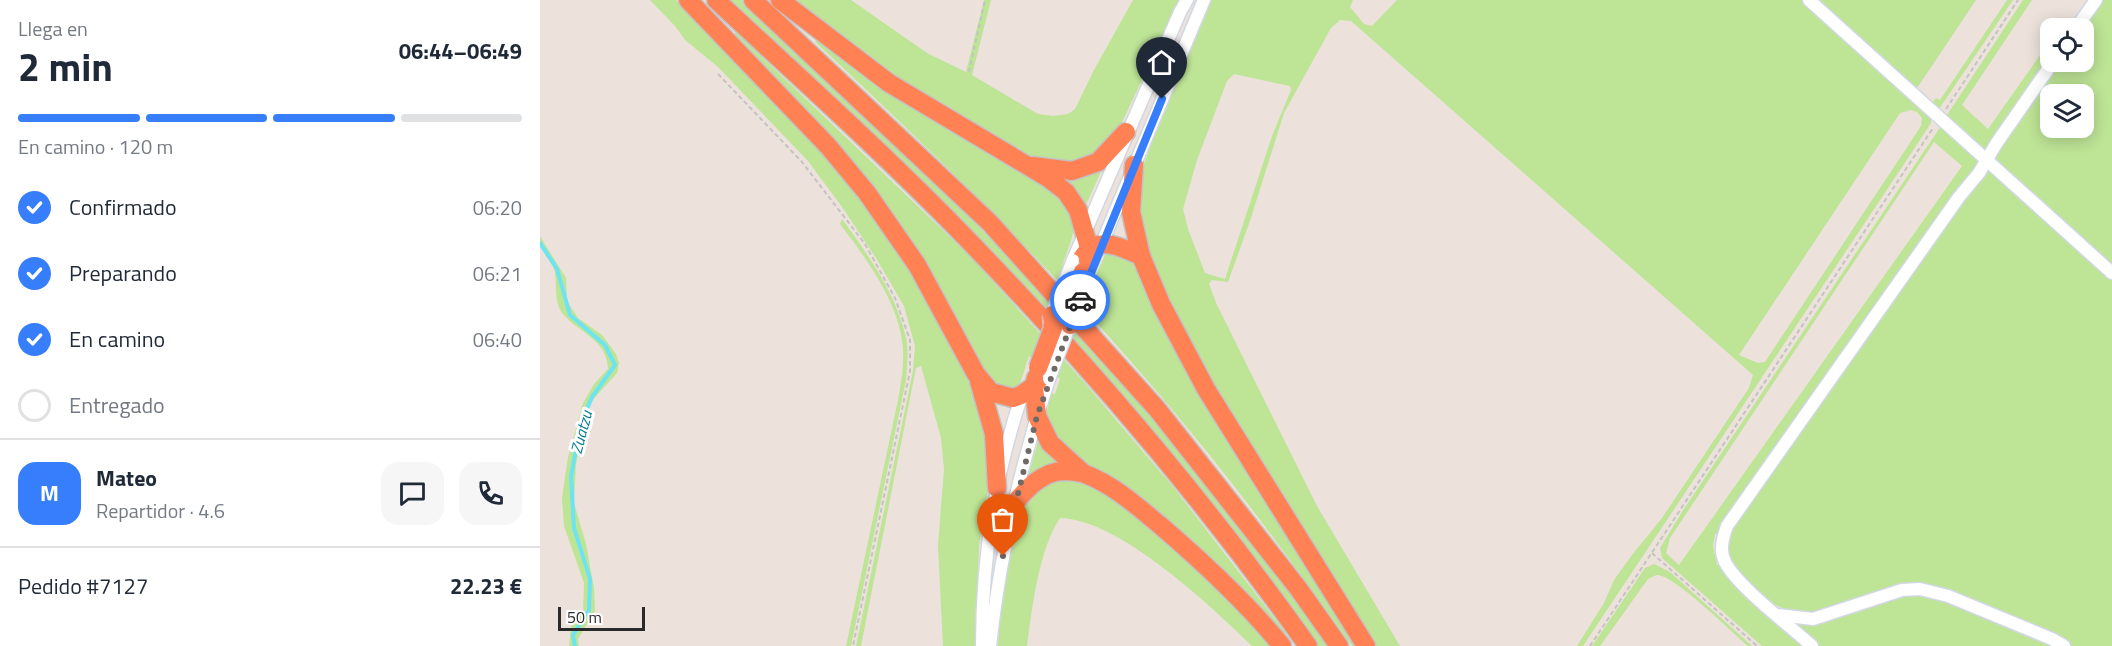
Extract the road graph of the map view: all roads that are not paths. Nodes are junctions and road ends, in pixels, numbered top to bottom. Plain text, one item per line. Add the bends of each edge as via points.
1 (688, 0) edge
2 (716, 0) edge
3 (753, 0) edge
4 (780, 0) edge
5 (1187, 0) edge
6 (1204, 0) edge
7 (1809, 0) edge
8 (2096, 0) edge
9 (2083, 18) edge
10 (2046, 72) edge
11 (1126, 132) junction
12 (1988, 161) junction
13 (1026, 165) junction
14 (1134, 165) junction
15 (1085, 230) junction
16 (1095, 246) junction
17 (1141, 256) junction
18 (1080, 268) junction
19 (2112, 273) edge
20 (976, 374) junction
21 (1037, 378) junction
22 (1037, 416) junction
23 (1083, 473) junction
24 (997, 488) junction
25 (1014, 504) junction
26 (1778, 615) junction
27 (982, 646) edge
28 (990, 646) edge
29 (1282, 646) edge
30 (1308, 646) edge
31 (1339, 646) edge
32 (1366, 646) edge
33 (1812, 646) edge
34 (2064, 646) edge

1 - 20 highway via 828,146 867,193 917,266
2 - 30 highway via 968,240 1056,335 1197,498
3 - 31 highway via 990,223 1157,409
4 - 13 highway via 889,83
5 - 11 street
6 - 14 street
7 - 12 street
8 - 9 street
10 - 12 street
11 - 13 highway via 1098,162 1072,171
11 - 15 street
12 - 19 street
12 - 26 street via 1727,526 1721,549 1724,561 1745,587
13 - 15 highway via 1066,192
14 - 16 street
14 - 17 highway via 1131,212
15 - 16 highway
15 - 18 street
16 - 17 highway via 1116,245
16 - 18 highway
17 - 32 highway via 1161,304 1206,389
18 - 21 highway, bridge via 1069,328 1056,342
18 - 21 highway, bridge via 1061,306 1052,313 1053,328
20 - 21 highway via 991,392 1013,398
20 - 24 highway via 994,434
21 - 22 highway
21 - 24 street
22 - 23 highway via 1050,442
22 - 25 street
23 - 25 highway via 1060,471 1044,477 1028,487
23 - 29 highway via 1122,495 1194,554
24 - 27 street via 986,560
25 - 28 street
26 - 33 street
26 - 34 street via 1813,620 1902,590 1920,589 1948,596

